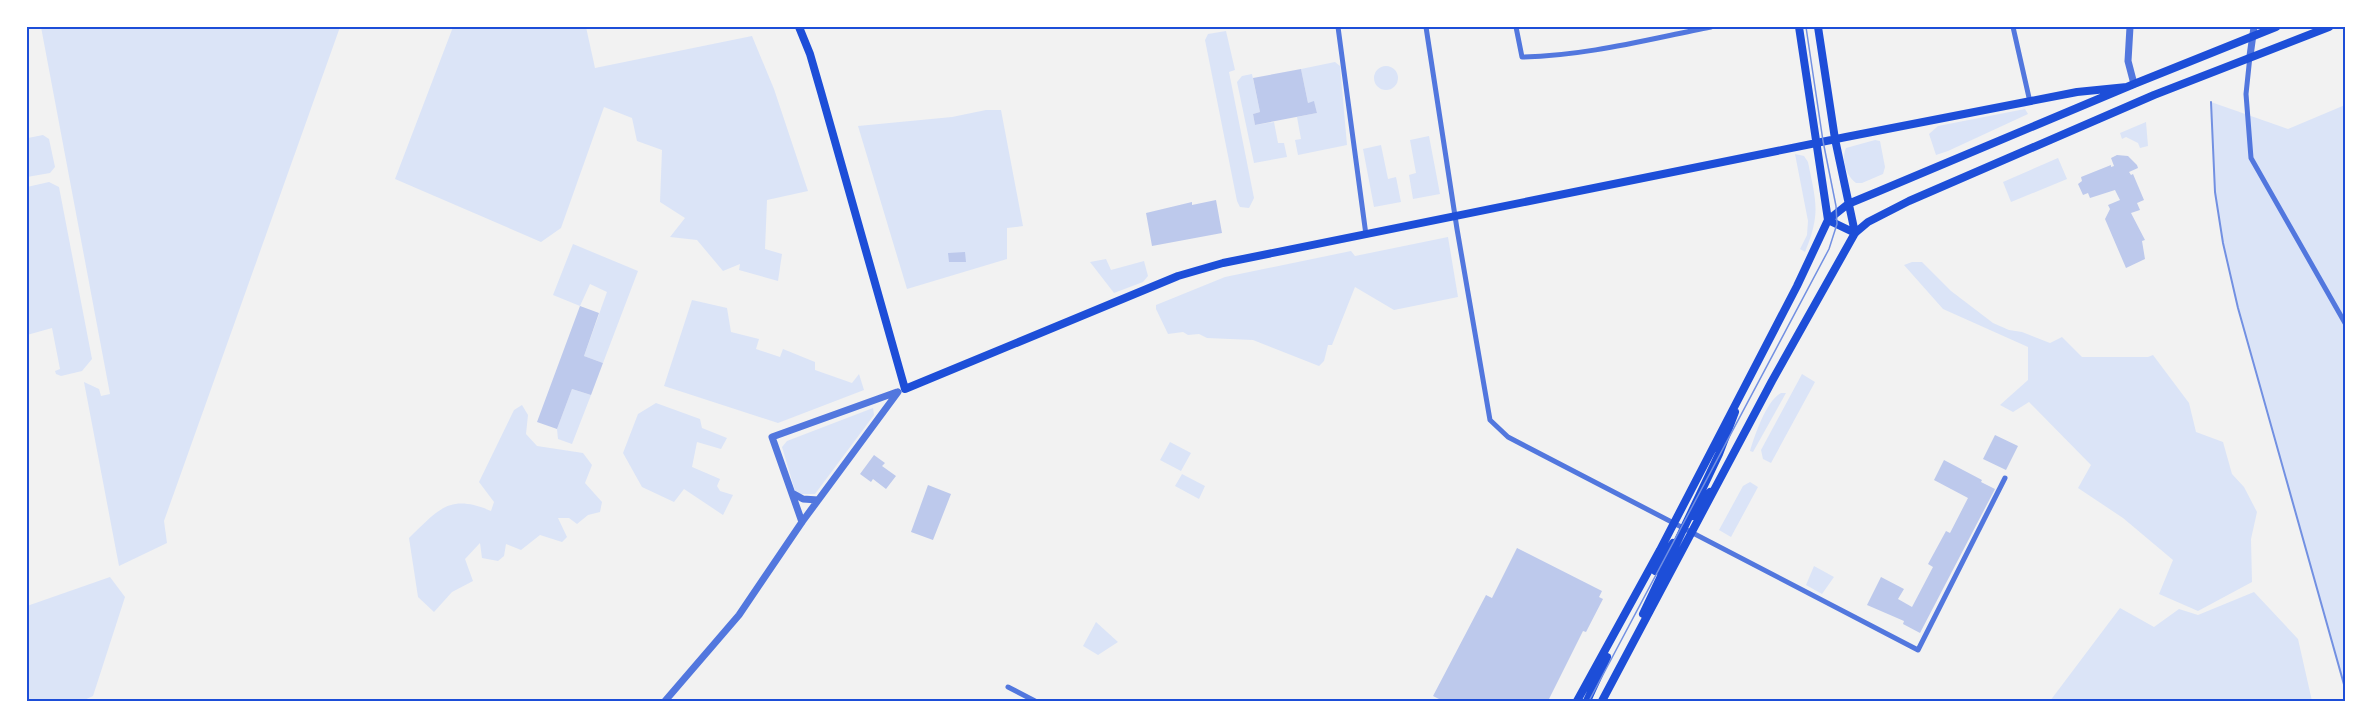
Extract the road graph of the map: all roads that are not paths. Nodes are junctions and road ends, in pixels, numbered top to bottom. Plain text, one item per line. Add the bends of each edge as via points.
1 (799, 27) edge
2 (1338, 27) edge
3 (1426, 27) edge
4 (1516, 27) edge
5 (1711, 27) edge
6 (1798, 27) edge
7 (1818, 27) edge
8 (2013, 27) edge
9 (2130, 27) edge
10 (2254, 27) edge
11 (2276, 27) edge
12 (2329, 27) edge
13 (2252, 37) junction
14 (2250, 56) junction
15 (2130, 85) junction
16 (2030, 102) junction
17 (1835, 139) junction
18 (1815, 143) junction
19 (1848, 204) junction
20 (1455, 217) junction
21 (1828, 220) junction
22 (1855, 233) junction
23 (1366, 235) junction
24 (2345, 323) edge
25 (1748, 380) junction
26 (901, 390) junction
27 (1726, 469) junction
28 (2005, 478) dead end
29 (792, 494) junction
30 (819, 500) junction
31 (802, 522) junction
32 (1674, 524) junction
33 (1683, 529) junction
34 (1692, 533) junction
35 (1629, 609) junction
36 (1629, 647) junction
37 (1008, 687) dead end
38 (665, 701) edge
39 (1035, 701) edge
40 (1577, 701) edge
41 (1587, 701) edge
42 (1597, 701) edge
43 (1602, 701) edge

1 - 26 main road via 819,83
2 - 23 street
3 - 20 street
4 - 5 street via 1522,57 1587,52
6 - 18 main road
7 - 17 main road
8 - 16 street
9 - 15 street
10 - 13 street
11 - 13 main road
12 - 14 main road
13 - 14 street
13 - 15 main road
14 - 22 main road via 1909,201
14 - 24 street via 2247,94 2251,158
15 - 16 main road
15 - 19 main road
16 - 17 main road
17 - 18 main road
17 - 19 main road
18 - 20 main road
18 - 21 main road
19 - 21 main road
19 - 22 main road
20 - 23 main road
20 - 32 street via 1488,411 1494,426 1518,443
21 - 22 main road
21 - 25 main road
22 - 27 main road
23 - 26 main road via 1223,263 1178,276
25 - 32 main road
25 - 33 main road via 1719,454
26 - 29 street via 772,437
26 - 30 street
27 - 33 main road
27 - 34 main road
28 - 34 street via 1918,650
29 - 30 street
29 - 31 street
30 - 31 street
31 - 38 street via 739,615
32 - 33 street
32 - 35 main road
33 - 34 street
33 - 35 main road
33 - 36 main road
34 - 36 main road
35 - 40 main road
35 - 41 main road
36 - 42 main road
36 - 43 main road
37 - 39 street

